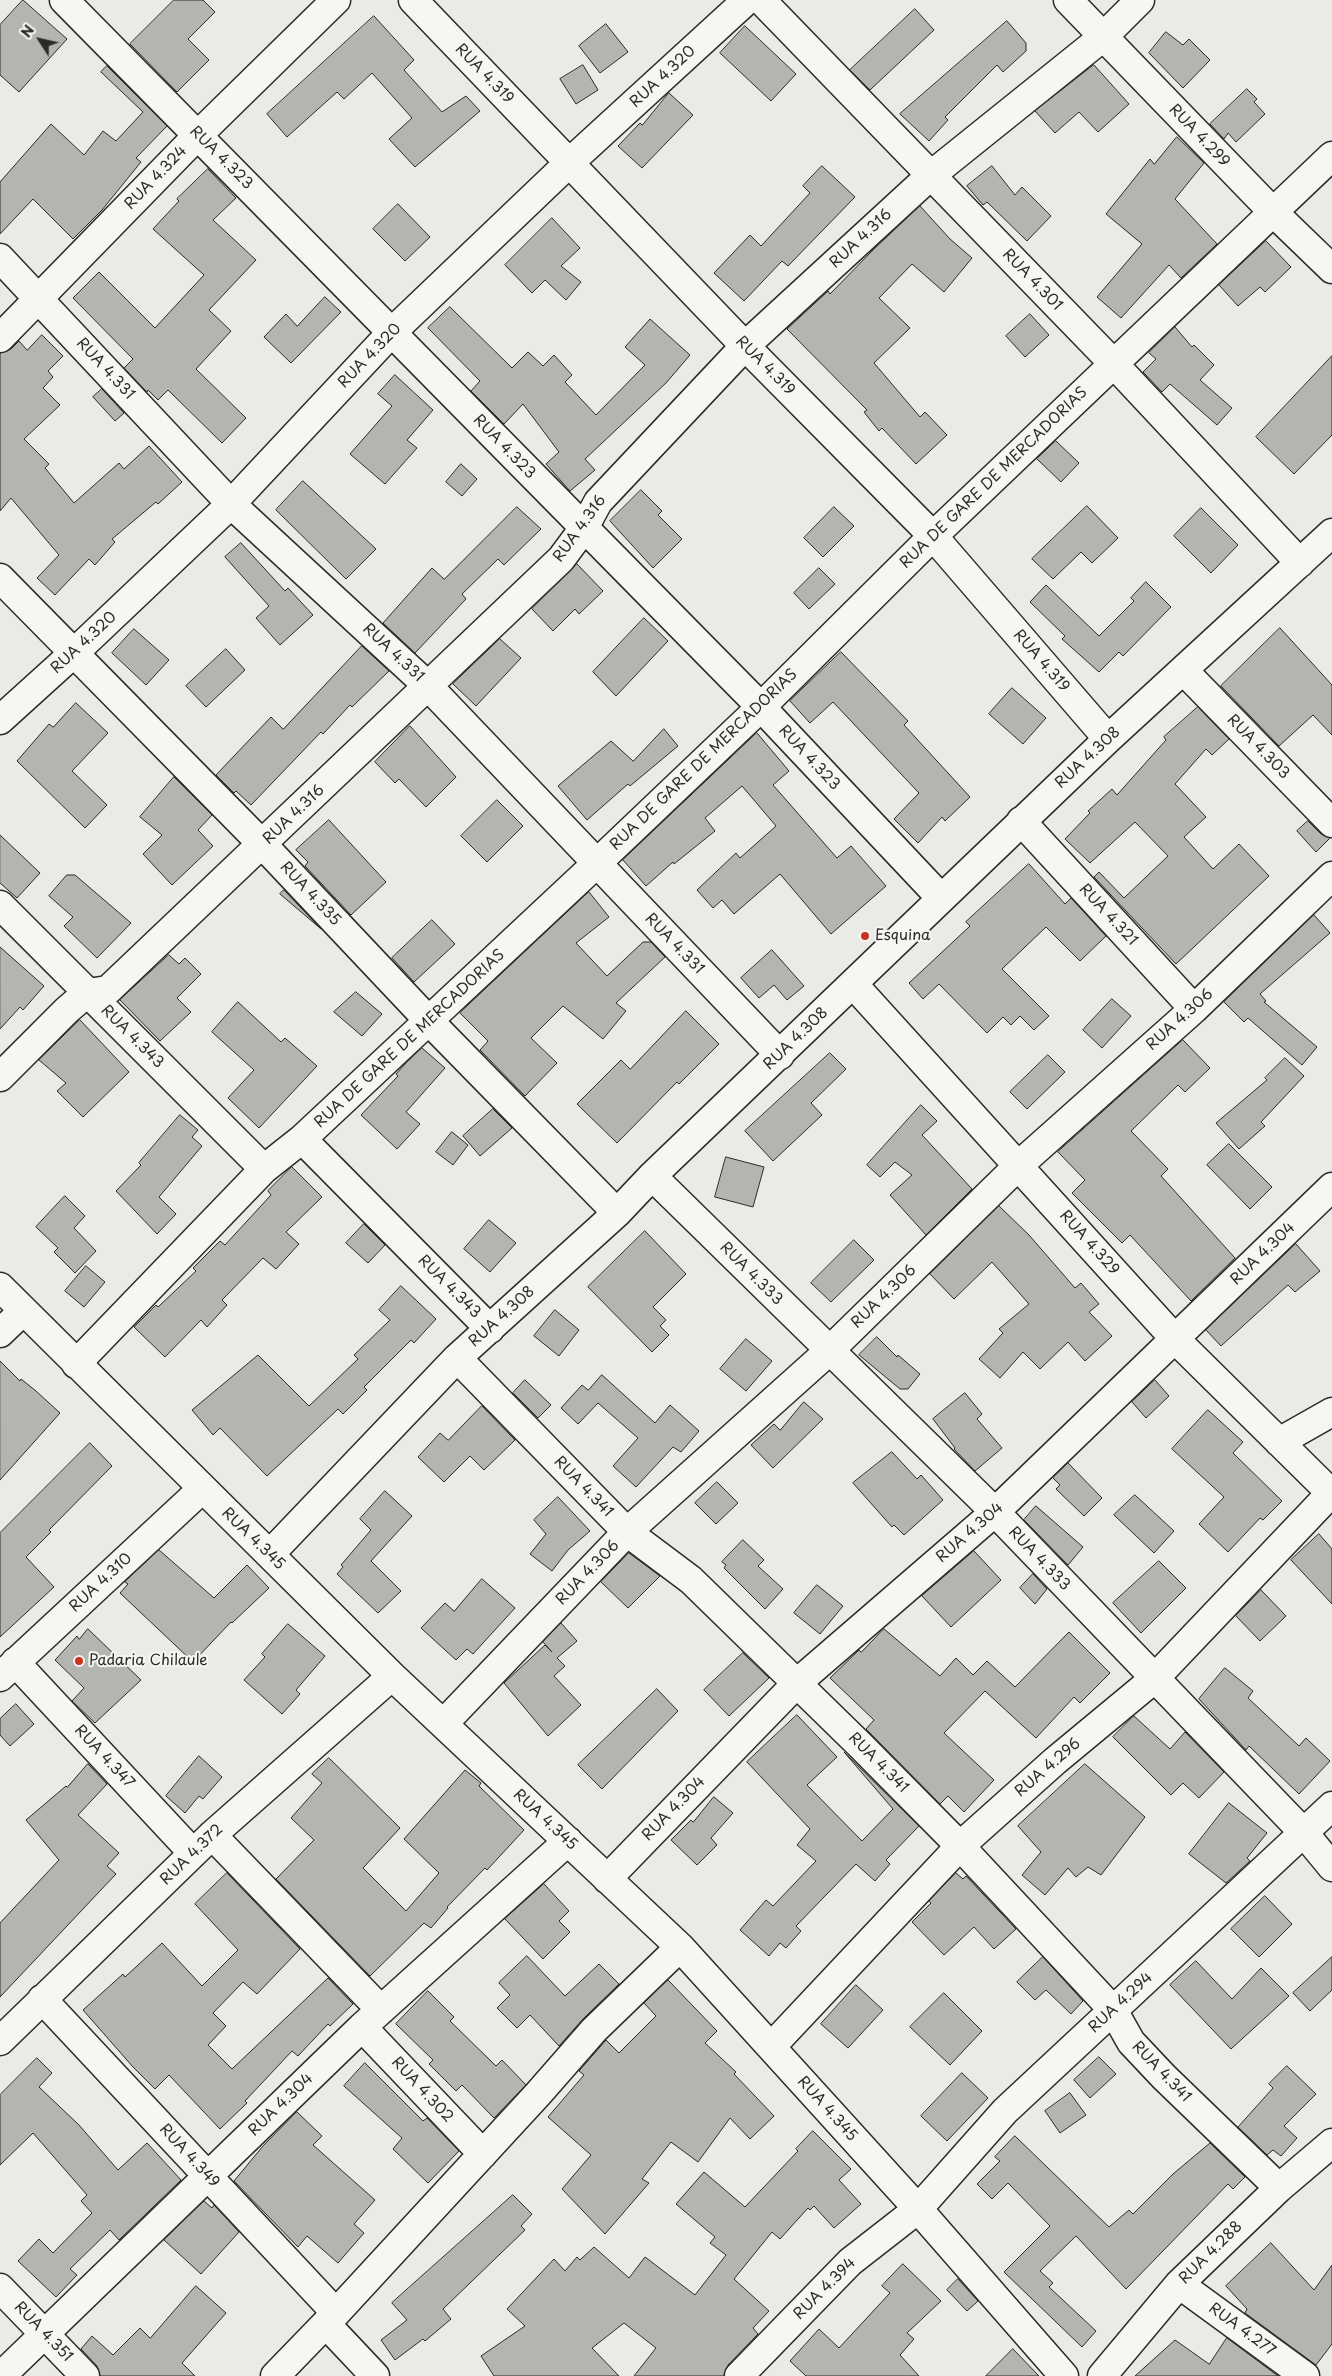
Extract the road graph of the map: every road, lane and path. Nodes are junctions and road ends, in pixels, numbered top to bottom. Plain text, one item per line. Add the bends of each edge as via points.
1 (64, 0) edge
2 (336, 0) edge
3 (413, 0) edge
4 (747, 0) edge
5 (761, 0) edge
6 (1068, 0) edge
7 (1140, 0) edge
8 (1103, 37) junction
9 (198, 135) junction
10 (1332, 156) edge
11 (569, 163) junction
12 (930, 176) junction
13 (1273, 212) junction
14 (0, 258) edge
15 (1332, 269) edge
16 (40, 299) junction
17 (392, 332) junction
18 (0, 338) edge
19 (745, 346) junction
20 (1113, 363) junction
21 (231, 504) junction
22 (584, 528) junction
23 (1332, 533) edge
24 (933, 536) junction
25 (1300, 563) junction
26 (0, 578) edge
27 (75, 652) junction
28 (1184, 671) junction
29 (428, 686) junction
30 (761, 707) junction
31 (0, 720) edge
32 (1108, 739) junction
33 (1021, 822) junction
34 (1332, 823) edge
35 (263, 844) junction
36 (596, 864) junction
37 (1332, 876) edge
38 (941, 898) junction
39 (0, 905) edge
40 (853, 984) junction
41 (88, 994) junction
42 (1194, 1009) junction
43 (430, 1022) junction
44 (780, 1054) junction
45 (0, 1077) edge
46 (302, 1139) junction
47 (1019, 1164) junction
48 (264, 1169) junction
49 (652, 1176) junction
50 (1332, 1187) edge
51 (617, 1213) junction
52 (0, 1287) edge
53 (23, 1311) junction
54 (490, 1329) junction
55 (0, 1333) edge
56 (1175, 1339) junction
57 (829, 1351) junction
58 (457, 1358) junction
59 (76, 1364) junction
60 (1332, 1412) edge
61 (1279, 1442) junction
62 (202, 1489) junction
63 (1331, 1494) edge
64 (995, 1512) junction
65 (627, 1532) junction
66 (270, 1554) junction
67 (8, 1670) edge
68 (392, 1676) junction
69 (1154, 1679) junction
70 (797, 1683) junction
71 (443, 1724) junction
72 (1332, 1806) edge
73 (1304, 1833) junction
74 (568, 1841) junction
75 (202, 1844) junction
76 (960, 1846) junction
77 (1332, 1867) edge
78 (607, 1879) junction
79 (680, 1947) junction
80 (42, 1999) junction
81 (1113, 2010) junction
82 (371, 2018) junction
83 (0, 2041) edge
84 (770, 2047) junction
85 (1332, 2142) edge
86 (483, 2154) junction
87 (208, 2175) junction
88 (1279, 2188) junction
89 (918, 2209) junction
90 (1179, 2284) junction
91 (0, 2288) edge
92 (331, 2319) junction
93 (45, 2334) junction
94 (1, 2376) edge
95 (85, 2376) edge
96 (275, 2376) edge
97 (375, 2376) edge
98 (739, 2376) edge
99 (1064, 2376) edge
100 (1102, 2376) edge
101 (1305, 2376) edge

1 - 9 street, RUA 4.323
2 - 9 street, RUA 4.324
3 - 11 street, RUA 4.319
4 - 11 street, RUA 4.320
5 - 12 street, RUA 4.301
6 - 8 street, RUA 4.299
7 - 8 street, RUA 4.316
8 - 12 street, RUA 4.316
8 - 13 street, RUA 4.299
9 - 16 street, RUA 4.324
9 - 17 street, RUA 4.323
10 - 13 street, RUA DE GARE DE MERCADORIAS
11 - 17 street, RUA 4.320
11 - 19 street, RUA 4.319
12 - 19 street, RUA 4.316
12 - 20 street, RUA 4.301
13 - 15 street, RUA 4.299
13 - 20 street, RUA DE GARE DE MERCADORIAS
14 - 16 street, RUA 4.331
16 - 18 street, RUA 4.324
16 - 21 street, RUA 4.331
17 - 21 street, RUA 4.320
17 - 22 street, RUA 4.323
19 - 22 street, RUA 4.316 via 598,502
19 - 24 street, RUA 4.319
20 - 24 street, RUA DE GARE DE MERCADORIAS
20 - 25 street, RUA 4.301
21 - 27 street, RUA 4.320
21 - 29 street, RUA 4.331
22 - 29 street, RUA 4.316 via 561,558
22 - 30 street, RUA 4.323
23 - 25 street, RUA 4.308
24 - 30 street, RUA DE GARE DE MERCADORIAS
24 - 32 street, RUA 4.319
25 - 28 street, RUA 4.308
26 - 27 street, RUA 4.335
27 - 31 street, RUA 4.320
27 - 35 street, RUA 4.335
28 - 32 street, RUA 4.308
28 - 34 street, RUA 4.303
29 - 35 street, RUA 4.316
29 - 36 street, RUA 4.331
30 - 36 street, RUA DE GARE DE MERCADORIAS
30 - 38 street, RUA 4.323
32 - 33 street, RUA 4.308
33 - 38 street, RUA 4.308
33 - 42 street, RUA 4.321
35 - 41 street, RUA 4.316 via 108,990
35 - 43 street, RUA 4.335
36 - 43 street, RUA DE GARE DE MERCADORIAS
36 - 44 street, RUA 4.331
37 - 42 street, RUA 4.306
38 - 40 street, RUA 4.308
39 - 41 street, RUA 4.343
40 - 44 street, RUA 4.308
40 - 47 street, RUA 4.329
41 - 45 street, RUA 4.316 via 67,1010
41 - 48 street, RUA 4.343
42 - 47 street, RUA 4.306
43 - 46 street, RUA DE GARE DE MERCADORIAS
43 - 51 street, RUA 4.335
44 - 49 street, RUA 4.308
46 - 48 street, RUA DE GARE DE MERCADORIAS
46 - 54 street, RUA 4.343
47 - 56 street, RUA 4.329
47 - 57 street, RUA 4.306
48 - 59 street, RUA DE GARE DE MERCADORIAS
49 - 51 street, RUA 4.308
49 - 57 street, RUA 4.333
50 - 56 street, RUA 4.304
51 - 54 street, RUA 4.308
52 - 53 street, RUA 4.345
53 - 55 street
53 - 59 street, RUA 4.345
54 - 58 street, RUA 4.308
56 - 61 street, RUA 4.329
56 - 64 street, RUA 4.304
57 - 64 street, RUA 4.333
57 - 65 street, RUA 4.306
58 - 65 street, RUA 4.341
58 - 66 street, RUA 4.308
59 - 62 street, RUA 4.345
60 - 61 street
61 - 63 street, RUA 4.329
62 - 66 street, RUA 4.345
62 - 67 street, RUA 4.310
63 - 69 street, RUA 4.296
64 - 69 street, RUA 4.333
64 - 70 street, RUA 4.304
65 - 70 street, RUA 4.341 via 692,1580
65 - 71 street, RUA 4.306
66 - 68 street, RUA 4.345
67 - 75 street, RUA 4.347
68 - 71 street, RUA 4.345
68 - 75 street, RUA 4.372
69 - 73 street, RUA 4.333
69 - 76 street, RUA 4.296 via 1054,1760
70 - 76 street, RUA 4.341
70 - 78 street, RUA 4.304
71 - 74 street, RUA 4.345
72 - 73 street, RUA 4.294
73 - 77 street, RUA 4.333
73 - 81 street, RUA 4.294
74 - 78 street, RUA 4.345
74 - 82 street, RUA 4.304
75 - 80 street, RUA 4.372
75 - 82 street, RUA 4.347
76 - 81 street, RUA 4.341
76 - 84 street, RUA 4.296
78 - 79 street, RUA 4.345
79 - 84 street, RUA 4.345
79 - 86 street via 594,2030
80 - 83 street, RUA 4.372
80 - 87 street, RUA 4.349
81 - 88 street, RUA 4.341 via 1131,2042
81 - 89 street, RUA 4.294 via 1005,2111
82 - 86 street, RUA 4.302
82 - 87 street, RUA 4.304
84 - 89 street, RUA 4.345
85 - 88 street, RUA 4.288
86 - 92 street
87 - 92 street, RUA 4.349
87 - 93 street, RUA 4.304
88 - 90 street, RUA 4.288
89 - 98 street, RUA 4.394 via 850,2262
89 - 99 street, RUA 4.345
90 - 100 street, RUA 4.288
90 - 101 street, RUA 4.277
91 - 93 street, RUA 4.351
92 - 96 street
92 - 97 street, RUA 4.349
93 - 94 street, RUA 4.304
93 - 95 street, RUA 4.351

